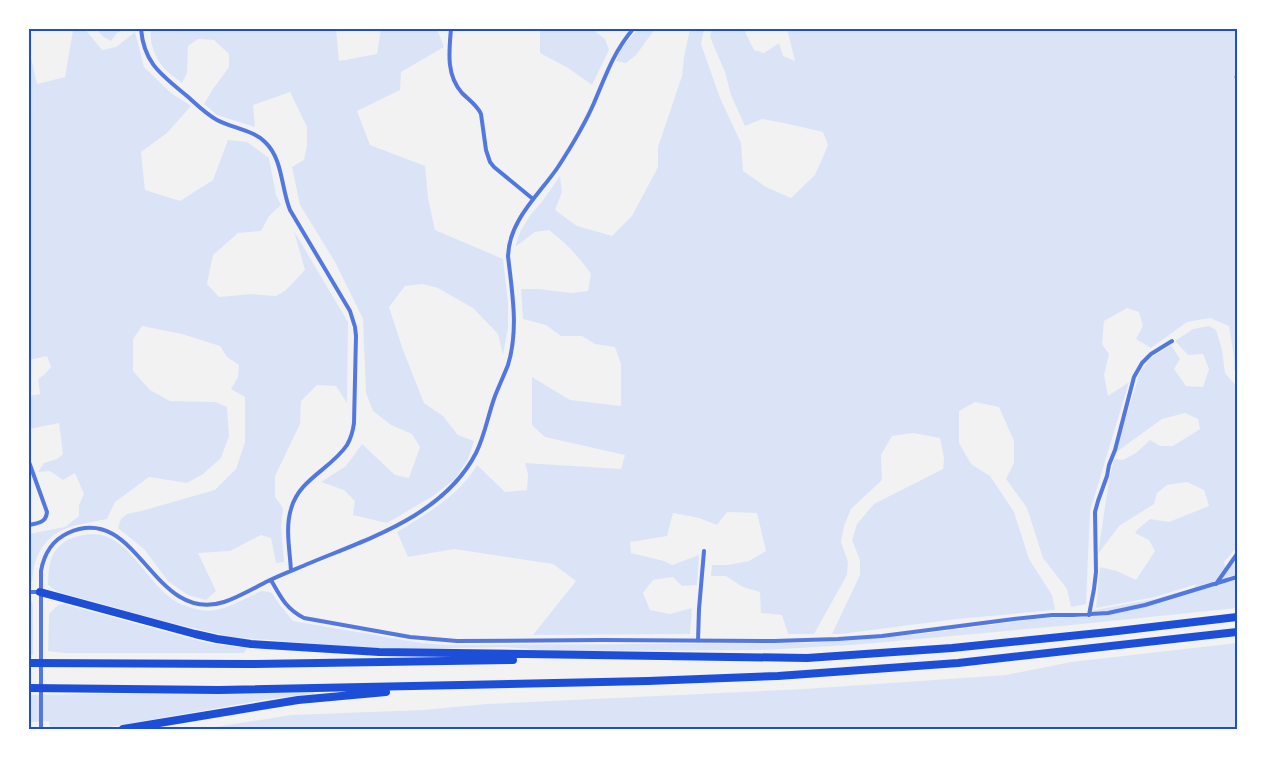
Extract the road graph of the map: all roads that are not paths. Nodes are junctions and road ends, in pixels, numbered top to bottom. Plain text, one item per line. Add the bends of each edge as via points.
1 (141, 29) edge
2 (451, 29) edge
3 (634, 29) edge
4 (533, 199) junction
5 (1172, 341) dead end
6 (29, 462) edge
7 (29, 525) edge
8 (704, 551) dead end
9 (1237, 554) edge
10 (291, 571) junction
11 (1237, 577) edge
12 (271, 580) junction
13 (1216, 584) junction
14 (29, 592) edge
15 (40, 592) junction
16 (1089, 615) junction
17 (1237, 618) edge
18 (1237, 632) edge
19 (698, 641) junction
20 (675, 657) junction
21 (29, 663) edge
22 (648, 681) junction
23 (29, 688) edge
24 (41, 729) edge
25 (123, 729) edge

1 - 10 street via 148,56 161,74 208,114 258,136 271,149 290,210 354,320 353,431 341,453 302,487 290,509
2 - 4 street via 449,59 453,78 462,93 479,109 487,156 494,167
3 - 4 street via 615,54 585,122
4 - 10 street via 513,230 508,247 514,310 509,360 469,466 441,497 408,519
5 - 16 street via 1150,354 1134,377 1095,512 1096,572
6 - 7 street via 47,516 43,521
8 - 19 street
9 - 13 street
10 - 12 street
11 - 13 street
12 - 15 street via 223,602 196,604 169,590 120,538 105,530 88,528 65,534 46,553
12 - 19 street via 285,604 304,618 410,637 457,641
13 - 16 street via 1108,613
14 - 15 street
15 - 20 highway via 194,634 251,644 379,652
15 - 24 street
16 - 19 street via 1052,615 838,639
17 - 20 highway via 952,648 807,658
18 - 22 highway via 958,663 778,676
20 - 21 highway via 249,664
22 - 23 highway via 219,690
22 - 25 highway via 373,692 270,704

